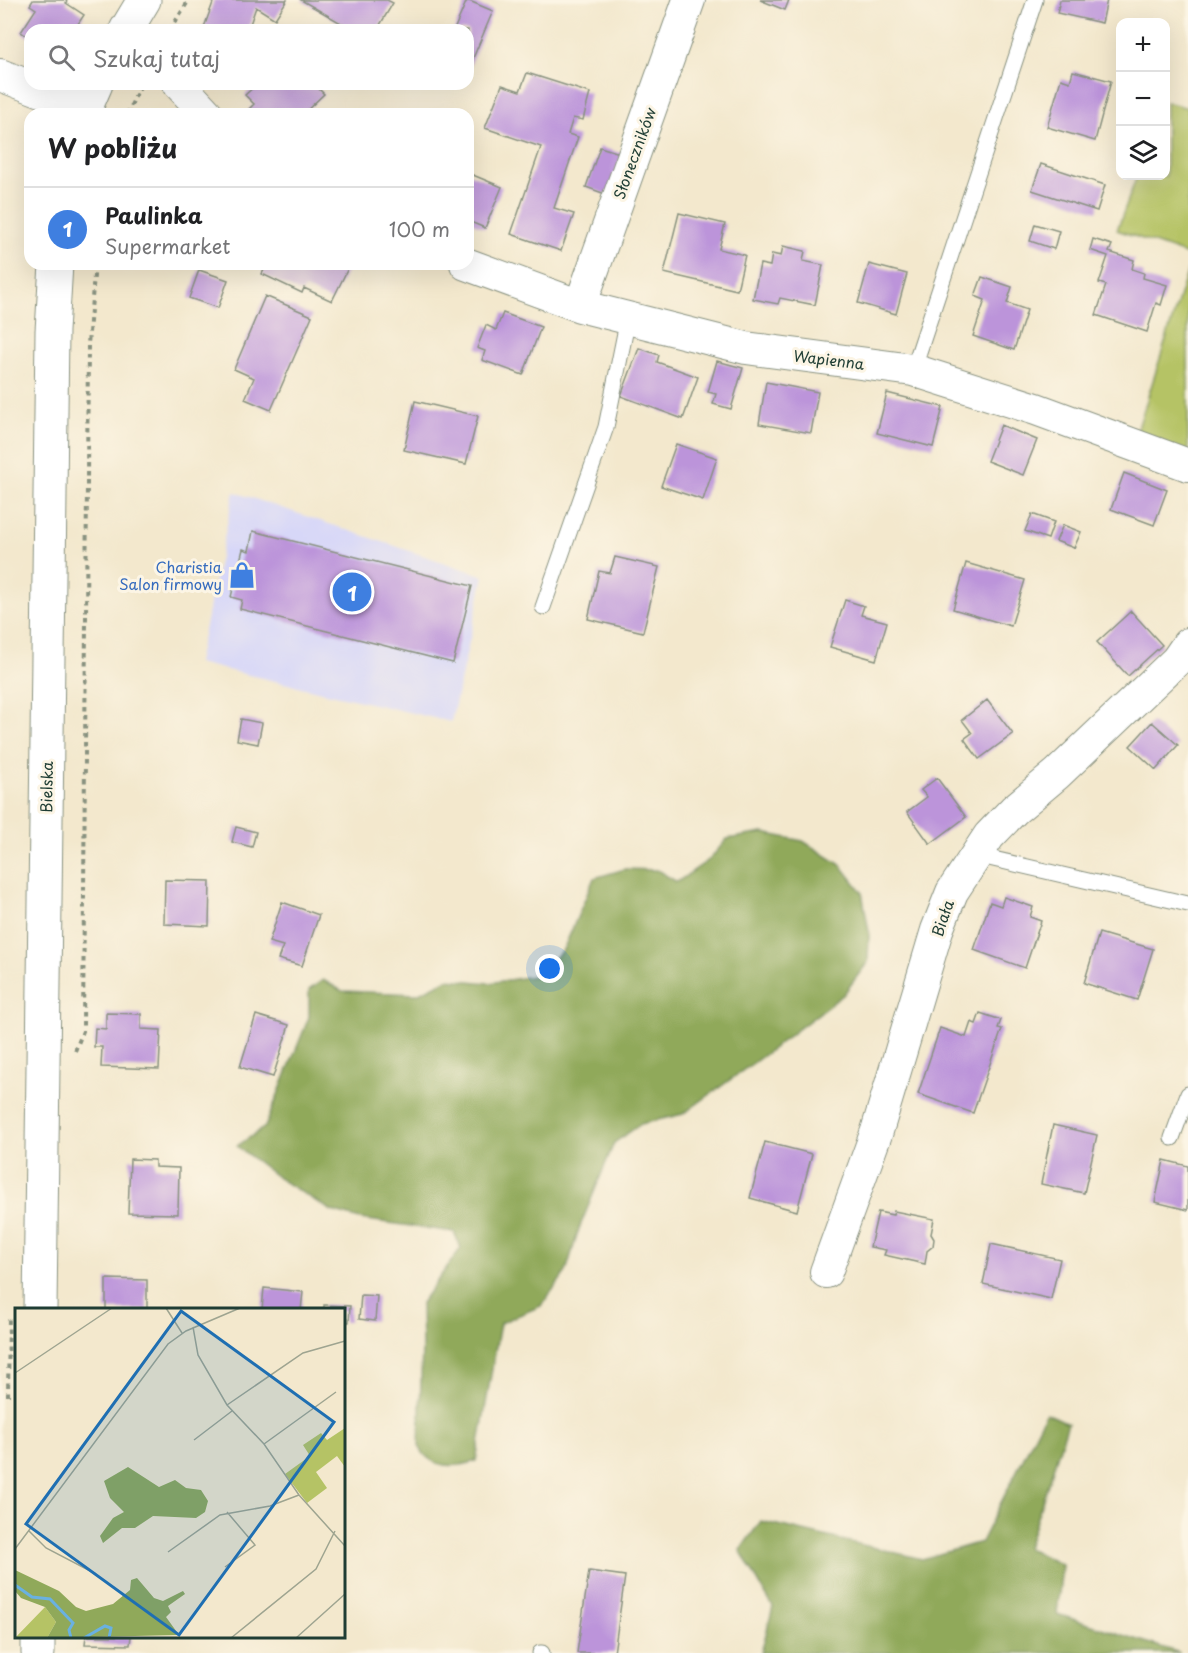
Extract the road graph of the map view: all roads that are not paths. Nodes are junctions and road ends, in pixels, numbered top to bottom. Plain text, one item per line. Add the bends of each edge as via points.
1 (144, 0) edge
2 (689, 0) edge
3 (1035, 0) edge
4 (130, 24) edge
5 (0, 75) edge
6 (24, 82) edge
7 (49, 90) edge
8 (185, 90) edge
9 (88, 102) edge
10 (201, 108) edge
11 (474, 267) edge
12 (56, 270) edge
13 (580, 306) junction
14 (628, 318) junction
15 (913, 370) junction
16 (1188, 465) edge
17 (543, 607) dead end
18 (1188, 644) edge
19 (976, 855) junction
20 (1188, 903) edge
21 (1188, 1095) edge
22 (1172, 1138) dead end
23 (826, 1272) dead end
24 (40, 1308) edge

1 - 4 main road
2 - 13 street, Słoneczników
3 - 15 lane
5 - 6 street
7 - 9 street
8 - 10 street
11 - 13 street, Wapienna
12 - 24 main road, Bielska
13 - 14 street, Wapienna
14 - 15 street, Wapienna via 746,348
14 - 17 lane via 606,427
15 - 16 street, Wapienna via 1036,409
18 - 19 street, Biała via 1169,668 1014,810
19 - 20 lane
19 - 23 street, Biała via 952,892 937,930 877,1131
21 - 22 lane

